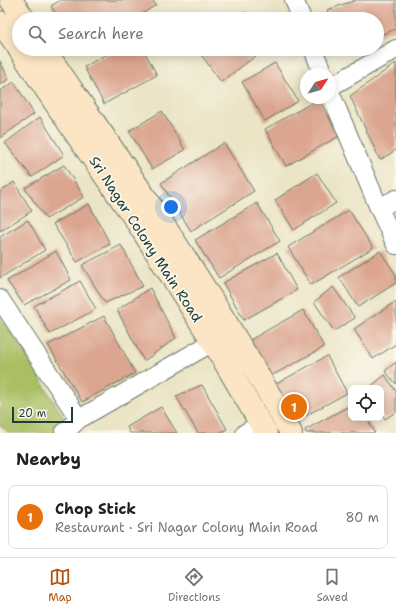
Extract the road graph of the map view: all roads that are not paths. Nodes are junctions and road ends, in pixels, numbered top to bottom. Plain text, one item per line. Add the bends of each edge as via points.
1 (11, 0) edge
2 (294, 0) edge
3 (19, 12) edge
4 (299, 12) edge
5 (0, 22) edge
6 (12, 39) edge
7 (396, 49) edge
8 (24, 56) edge
9 (49, 56) edge
10 (316, 56) edge
11 (384, 56) edge
12 (384, 56) edge
13 (321, 68) edge
14 (336, 84) edge
15 (335, 104) edge
16 (396, 198) edge
17 (379, 208) junction
18 (396, 245) edge
19 (0, 299) edge
20 (212, 342) junction
21 (79, 419) junction
22 (257, 430) edge
23 (64, 433) edge
24 (292, 433) edge

1 - 3 main road
2 - 4 street
5 - 6 main road, Sri Nagar Colony Main Road
7 - 11 street
8 - 20 main road, Sri Nagar Colony Main Road via 137,222
9 - 24 main road, Sri Nagar Colony Main Road via 150,203 217,307
10 - 13 street
12 - 14 street
15 - 17 street
16 - 17 street
17 - 18 street
19 - 21 street
20 - 21 street
20 - 22 main road, Sri Nagar Colony Main Road
21 - 23 street

